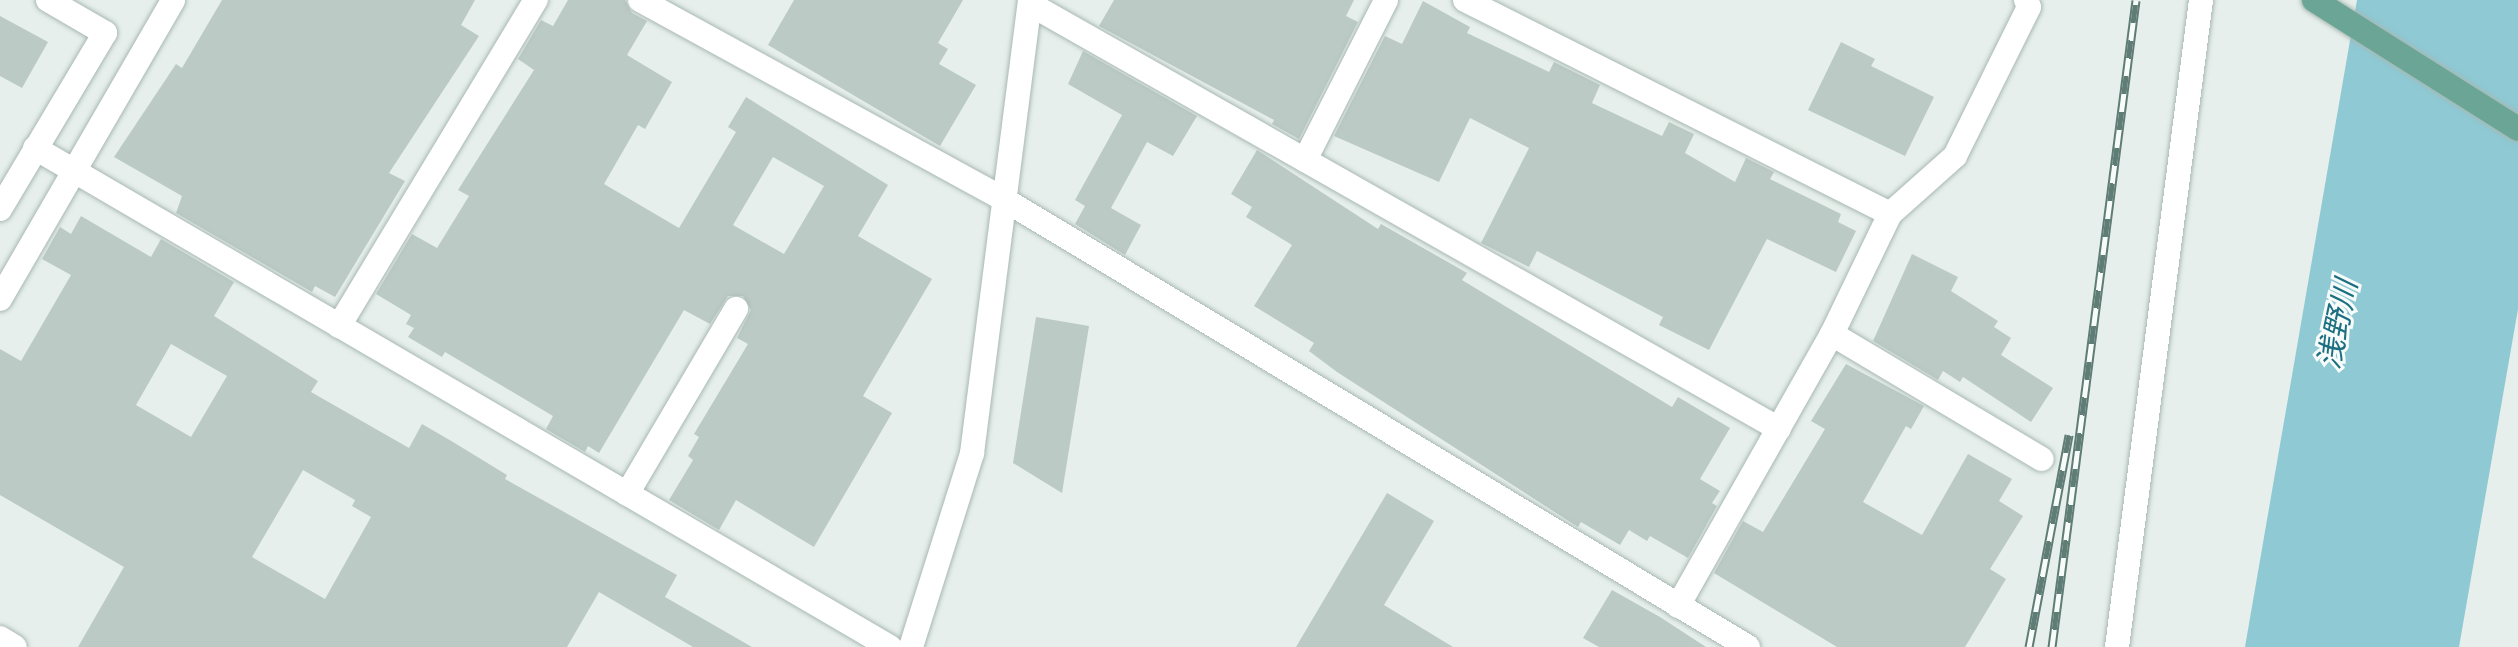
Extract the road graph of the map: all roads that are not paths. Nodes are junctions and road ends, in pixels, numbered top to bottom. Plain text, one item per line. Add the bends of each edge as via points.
1 (48, 0) edge
2 (173, 0) edge
3 (536, 0) edge
4 (640, 0) edge
5 (1386, 0) edge
6 (1465, 0) edge
7 (2026, 0) edge
8 (2201, 0) edge
9 (2314, 0) edge
10 (1030, 2) edge
11 (2518, 129) edge
12 (35, 148) junction
13 (1305, 160) junction
14 (73, 171) junction
15 (1005, 200) junction
16 (0, 209) edge
17 (1890, 214) junction
18 (0, 299) edge
19 (736, 309) dead end
20 (339, 326) junction
21 (1832, 334) junction
22 (1779, 429) junction
23 (2042, 459) dead end
24 (627, 494) junction
25 (1678, 606) junction
26 (0, 638) edge
27 (15, 647) edge
28 (890, 647) edge
29 (911, 647) edge
30 (1748, 647) edge
31 (2117, 647) edge

1 - 12 street via 105,33
2 - 14 street
3 - 20 street
4 - 15 street
5 - 13 street
6 - 17 street
7 - 17 street via 2029,7 1955,156
8 - 31 street
9 - 11 main road
10 - 13 street
10 - 15 street
12 - 14 street
12 - 16 street
13 - 22 street
14 - 18 street
14 - 20 street
15 - 25 street
15 - 29 street via 972,453
17 - 21 street
19 - 24 street
20 - 24 street
21 - 22 street
21 - 23 street
22 - 25 street
24 - 28 street
25 - 30 street
26 - 27 street

